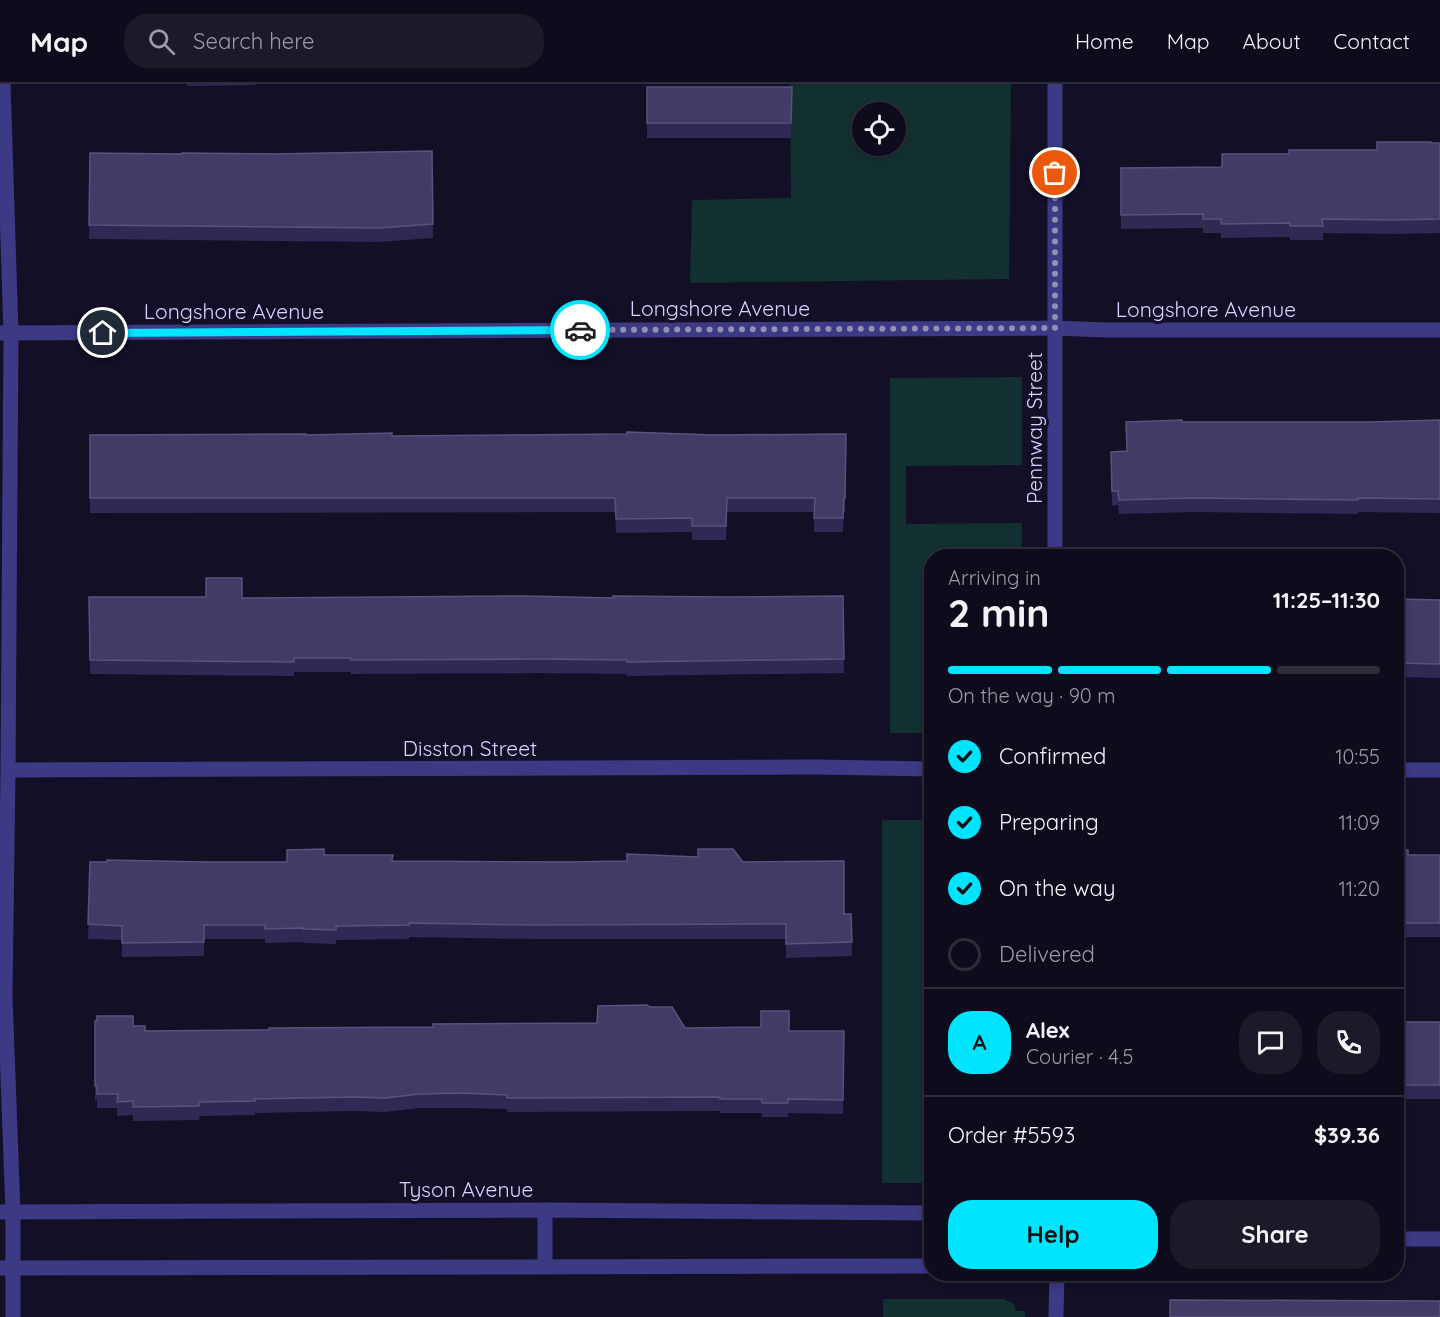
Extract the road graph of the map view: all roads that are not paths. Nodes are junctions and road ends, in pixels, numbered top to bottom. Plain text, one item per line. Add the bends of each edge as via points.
1 (3, 84) edge
2 (1055, 84) edge
3 (1055, 328) junction
4 (1440, 330) edge
5 (5, 333) edge
6 (1055, 549) edge
7 (924, 768) edge
8 (8, 770) junction
9 (1404, 770) edge
10 (1440, 770) edge
11 (545, 1210) junction
12 (7, 1212) edge
13 (924, 1213) edge
14 (1404, 1239) edge
15 (1440, 1239) edge
16 (545, 1266) junction
17 (924, 1266) edge
18 (7, 1268) edge
19 (1057, 1281) edge
20 (13, 1317) edge
21 (1056, 1317) edge

1 - 5 street
2 - 3 street, Pennway Street
3 - 4 street, Longshore Avenue
3 - 5 street, Longshore Avenue
3 - 6 street, Pennway Street
5 - 8 street
7 - 8 street, Disston Street
8 - 12 street
9 - 10 street
11 - 12 street, Tyson Avenue
11 - 13 street, Tyson Avenue
11 - 16 street
12 - 18 street
14 - 15 street
16 - 17 street
16 - 18 street
18 - 20 street
19 - 21 street

